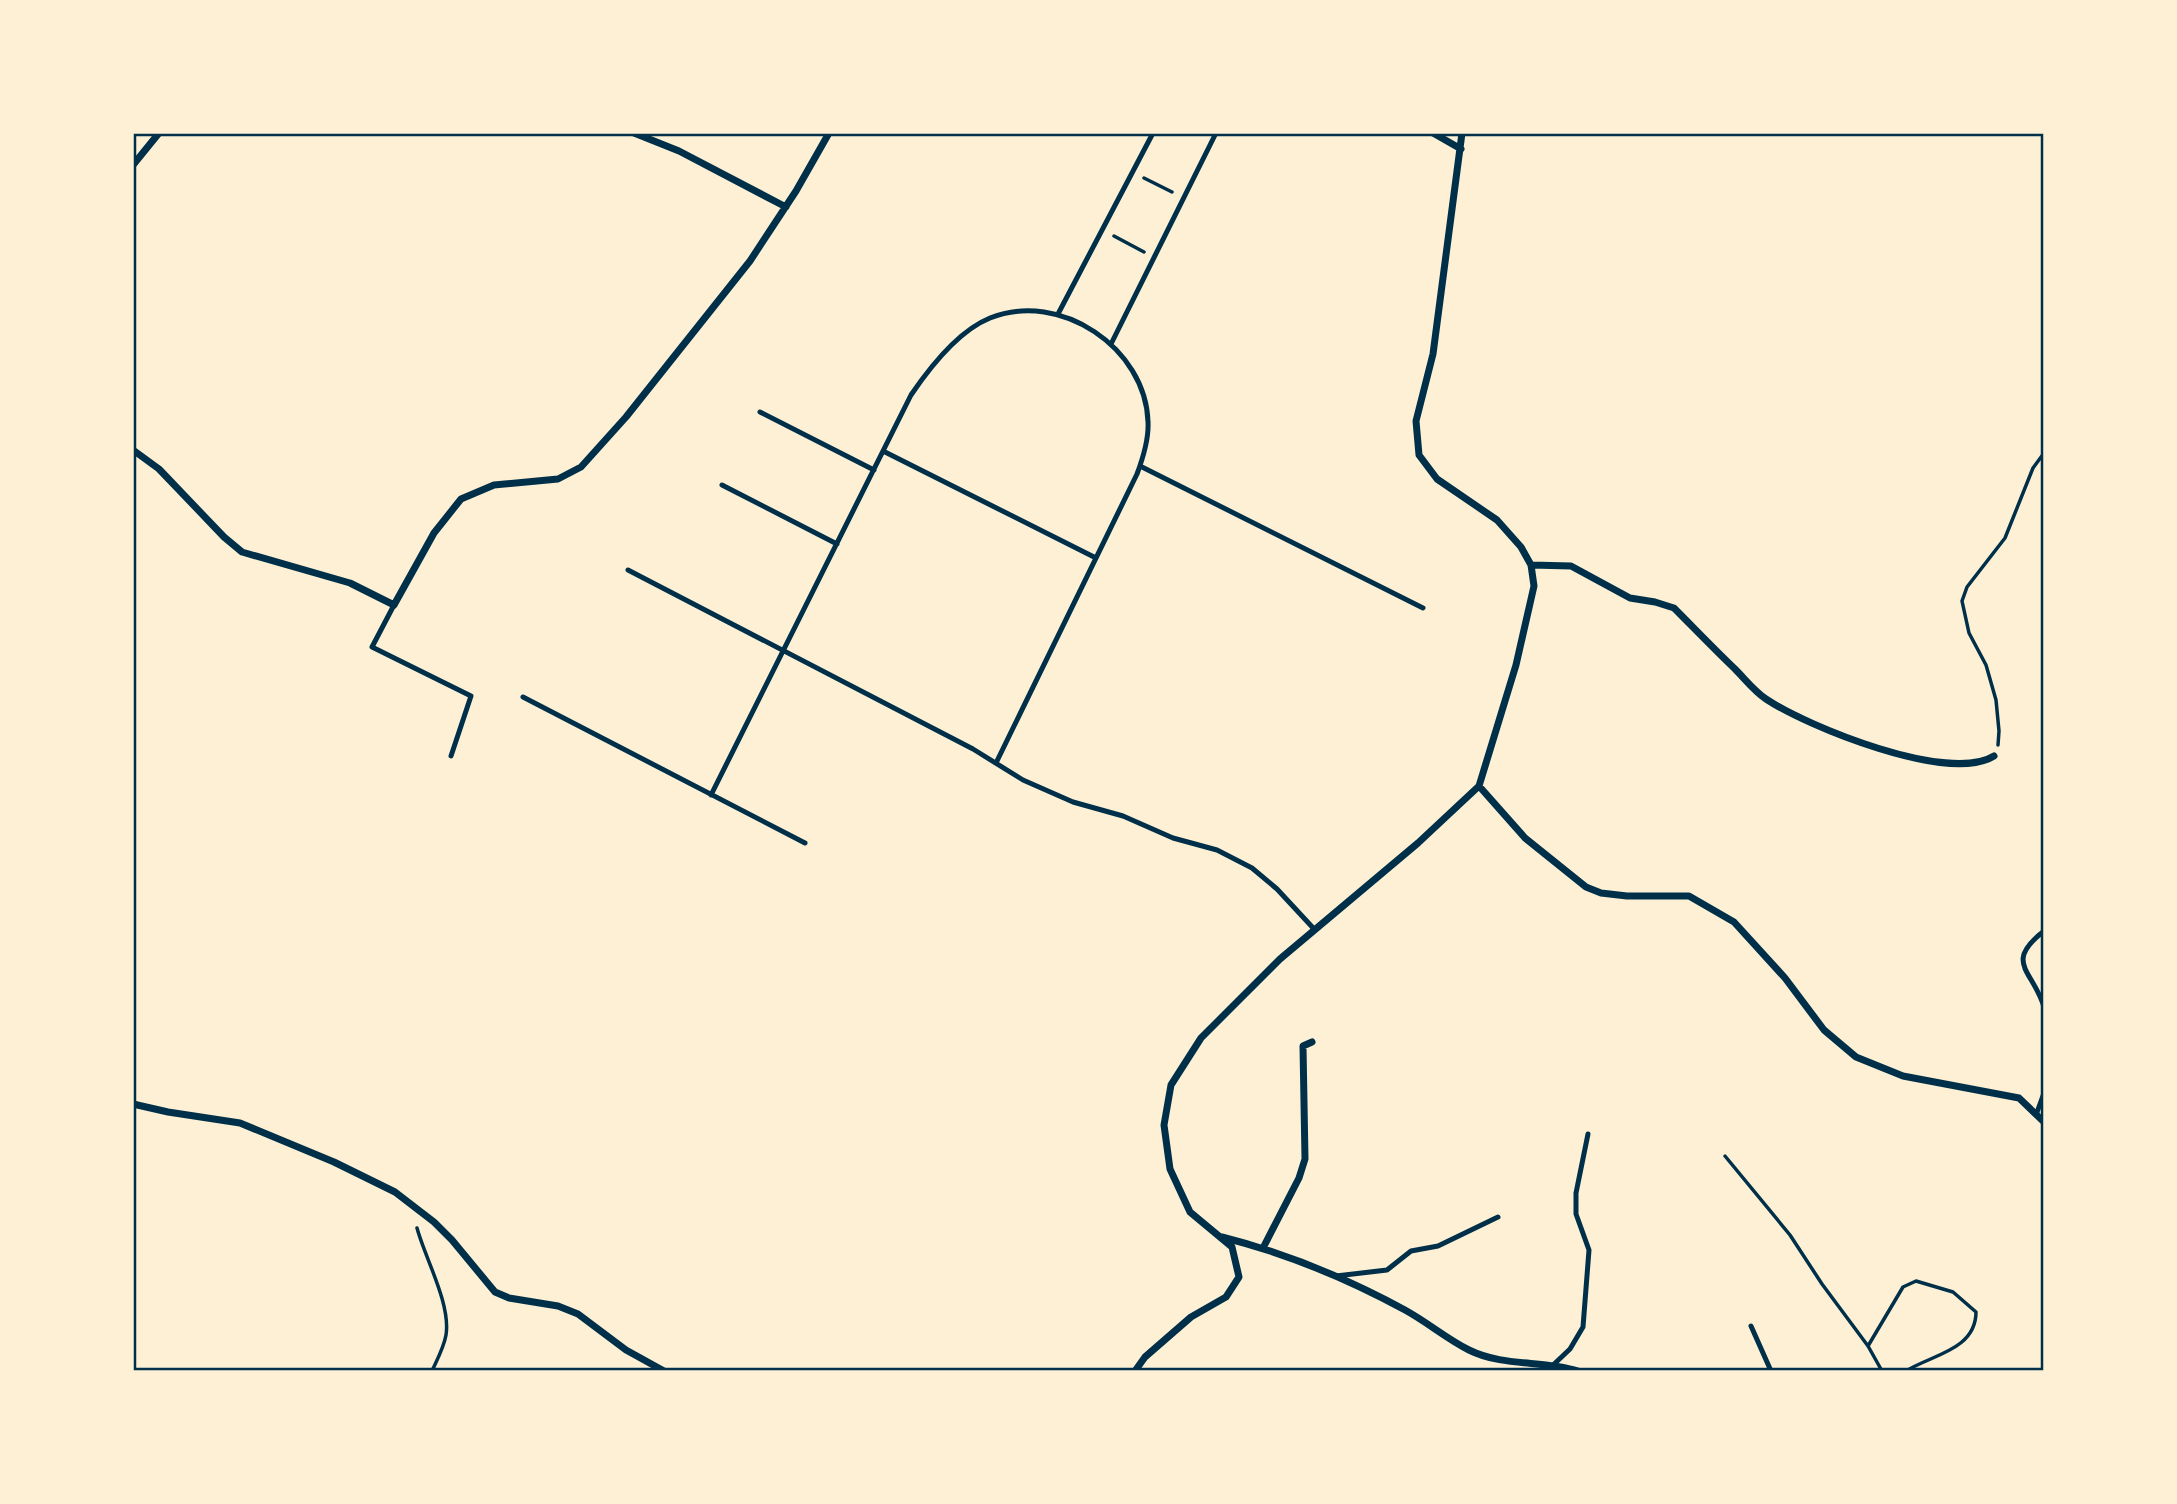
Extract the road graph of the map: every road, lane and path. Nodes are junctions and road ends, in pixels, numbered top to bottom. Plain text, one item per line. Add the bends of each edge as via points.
1 (159, 133) edge
2 (634, 133) edge
3 (829, 133) edge
4 (1153, 133) edge
5 (1216, 133) edge
6 (1433, 133) edge
7 (1462, 133) edge
8 (1461, 149) junction
9 (133, 165) edge
10 (1133, 172) junction
11 (1184, 198) junction
12 (786, 207) junction
13 (1103, 230) junction
14 (1154, 257) junction
15 (1058, 314) junction
16 (1111, 344) junction
17 (760, 412) dead end
18 (133, 450) edge
19 (883, 451) junction
20 (2044, 453) edge
21 (1140, 466) junction
22 (874, 470) junction
23 (722, 485) dead end
24 (837, 544) junction
25 (1097, 558) junction
26 (1531, 565) junction
27 (628, 570) dead end
28 (394, 605) junction
29 (1423, 608) dead end
30 (783, 651) junction
31 (523, 697) dead end
32 (1994, 756) joint
33 (451, 757) dead end
34 (996, 763) junction
35 (1479, 786) junction
36 (711, 794) junction
37 (805, 843) dead end
38 (1315, 930) junction
39 (2044, 931) edge
40 (2044, 1007) edge
41 (1312, 1042) dead end
42 (2044, 1093) edge
43 (133, 1104) edge
44 (2036, 1115) junction
45 (2044, 1122) edge
46 (1588, 1134) dead end
47 (1725, 1156) dead end
48 (416, 1208) junction
49 (1498, 1217) dead end
50 (1218, 1236) junction
51 (1263, 1248) junction
52 (1332, 1276) junction
53 (1751, 1326) dead end
54 (1868, 1346) junction
55 (1550, 1367) junction
56 (432, 1371) edge
57 (664, 1371) edge
58 (1135, 1371) edge
59 (1578, 1371) edge
60 (1771, 1371) edge
61 (1882, 1371) edge
62 (1906, 1371) edge

1 - 9 street
2 - 12 street
3 - 12 street
4 - 10 lane
5 - 11 lane
6 - 8 street
7 - 8 street
8 - 26 street via 1433,354 1416,421 1419,455 1437,479 1497,520
10 - 11 path
10 - 13 lane
11 - 14 lane
12 - 28 street via 750,261 581,467 558,479 494,485 461,499 434,533
13 - 14 path
13 - 15 lane
14 - 16 lane
15 - 16 lane
15 - 19 lane via 1025,310 990,318 956,340 911,395
16 - 21 lane via 1126,360 1142,392 1148,421
17 - 22 lane
18 - 28 street via 159,469 242,552 350,583
19 - 22 lane
19 - 25 lane
20 - 32 path via 2033,468 2005,538 1967,587 1962,601 1969,633 1986,665 1996,700 1999,731
21 - 25 lane
21 - 29 lane
22 - 24 lane
23 - 24 lane
24 - 30 lane
25 - 34 lane
26 - 32 street via 1572,566 1630,598 1674,608 1763,697 1847,737 1899,756 1959,766
26 - 35 street via 1534,586 1516,665
27 - 30 lane
28 - 33 lane via 372,646 471,696
30 - 34 lane
30 - 36 lane
31 - 36 lane
34 - 38 lane via 1073,802 1217,850 1252,868
35 - 38 street
35 - 44 street via 1525,838 1587,887 1627,896 1689,896 1734,922 1824,1030 1856,1057 1903,1076 2019,1098
36 - 37 lane
38 - 50 street via 1201,1038 1171,1085 1164,1125 1170,1170 1190,1212
39 - 40 lane via 2022,954 2024,968
41 - 51 street via 1303,1046 1305,1158 1300,1178
42 - 44 lane
43 - 48 street via 240,1124 334,1162 395,1192
44 - 45 street
46 - 55 lane via 1576,1194 1576,1214 1589,1250 1583,1327 1570,1349
47 - 54 path via 1790,1235
48 - 56 path via 418,1230 447,1324
48 - 57 street via 452,1240 495,1292 578,1314
49 - 52 lane via 1438,1246 1411,1251 1387,1270
50 - 51 street
50 - 58 street via 1232,1247 1239,1277 1226,1297 1191,1317
51 - 52 street
52 - 55 street via 1406,1311 1468,1350 1493,1359
53 - 60 lane
54 - 61 path
54 - 62 path via 1903,1287 1916,1281 1953,1292 1976,1312 1976,1325 1966,1339 1942,1356
55 - 59 street

